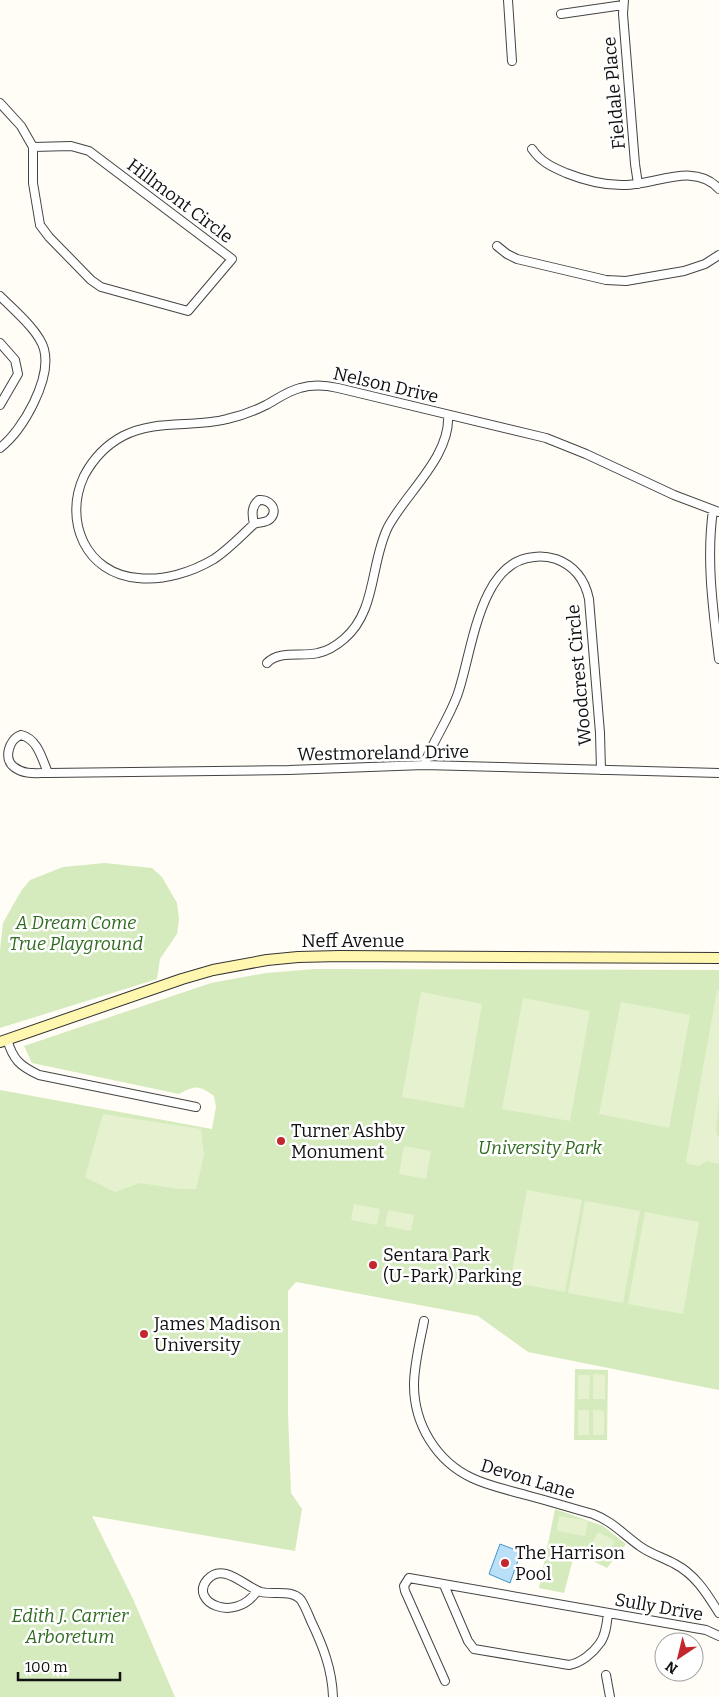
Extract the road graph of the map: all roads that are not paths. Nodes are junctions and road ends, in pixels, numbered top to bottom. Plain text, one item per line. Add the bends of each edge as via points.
1 (508, 0) edge
2 (624, 3) edge
3 (561, 14) dead end
4 (512, 61) dead end
5 (0, 103) edge
6 (33, 147) junction
7 (532, 149) dead end
8 (638, 184) junction
9 (719, 189) edge
10 (498, 246) dead end
11 (719, 255) edge
12 (0, 296) edge
13 (0, 343) edge
14 (0, 405) edge
15 (448, 415) junction
16 (0, 448) edge
17 (716, 511) edge
18 (254, 524) dead end
19 (719, 659) edge
20 (267, 663) dead end
21 (424, 765) junction
22 (601, 770) junction
23 (48, 773) junction
24 (719, 773) edge
25 (719, 958) edge
26 (4, 1041) edge
27 (196, 1107) dead end
28 (424, 1321) dead end
29 (444, 1585) junction
30 (257, 1590) junction
31 (608, 1613) junction
32 (719, 1613) edge
33 (719, 1636) edge
34 (606, 1675) dead end
35 (445, 1681) dead end
36 (333, 1697) edge
37 (610, 1697) edge

1 - 4 street
2 - 3 street
2 - 8 street, Fieldale Place
5 - 6 street, Hillmont Circle via 21,126
6 - 6 street, Hillmont Circle via 40,226 101,287 188,311 232,259 89,151 71,146
7 - 8 street via 544,163 578,177 606,184
8 - 9 street via 693,176 706,178
10 - 11 street via 517,259 621,281 684,271
12 - 16 street via 34,332 44,349 45,370 26,416
13 - 14 street via 15,360 18,374
15 - 17 street, Nelson Drive via 560,443
15 - 18 street, Nelson Drive via 328,386 300,388 256,410 226,420 152,427 122,437 92,463 77,501 77,525 87,549 110,570 136,578 171,576 202,565 225,551
15 - 20 street via 447,430 438,454 385,534 367,604 354,628 338,644 325,651 276,656
17 - 19 street via 709,539
21 - 22 street, Westmoreland Drive
21 - 22 street, Woodcrest Circle via 457,698 477,622 493,586 517,561 538,557 556,559 568,565 578,574 587,590
21 - 23 street, Westmoreland Drive
22 - 24 street, Westmoreland Drive
23 - 23 street, Westmoreland Drive via 28,773 13,767 8,755 14,739 21,736 30,739
25 - 26 main road, Neff Avenue via 340,956 267,960 182,979
26 - 27 street via 24,1067 39,1075
28 - 32 street, Devon Lane via 414,1376 415,1403 425,1431 442,1456 456,1469 478,1481 593,1514 609,1522 643,1548 686,1571 706,1592
29 - 31 street, Sully Drive
29 - 31 street via 474,1649 576,1664 601,1642
29 - 35 street, Sully Drive via 409,1578 404,1586
30 - 30 street via 246,1602 226,1608 210,1603 204,1590 209,1578 224,1573
30 - 36 street via 292,1594 302,1602 326,1654
31 - 33 street, Sully Drive via 706,1630
34 - 37 street

